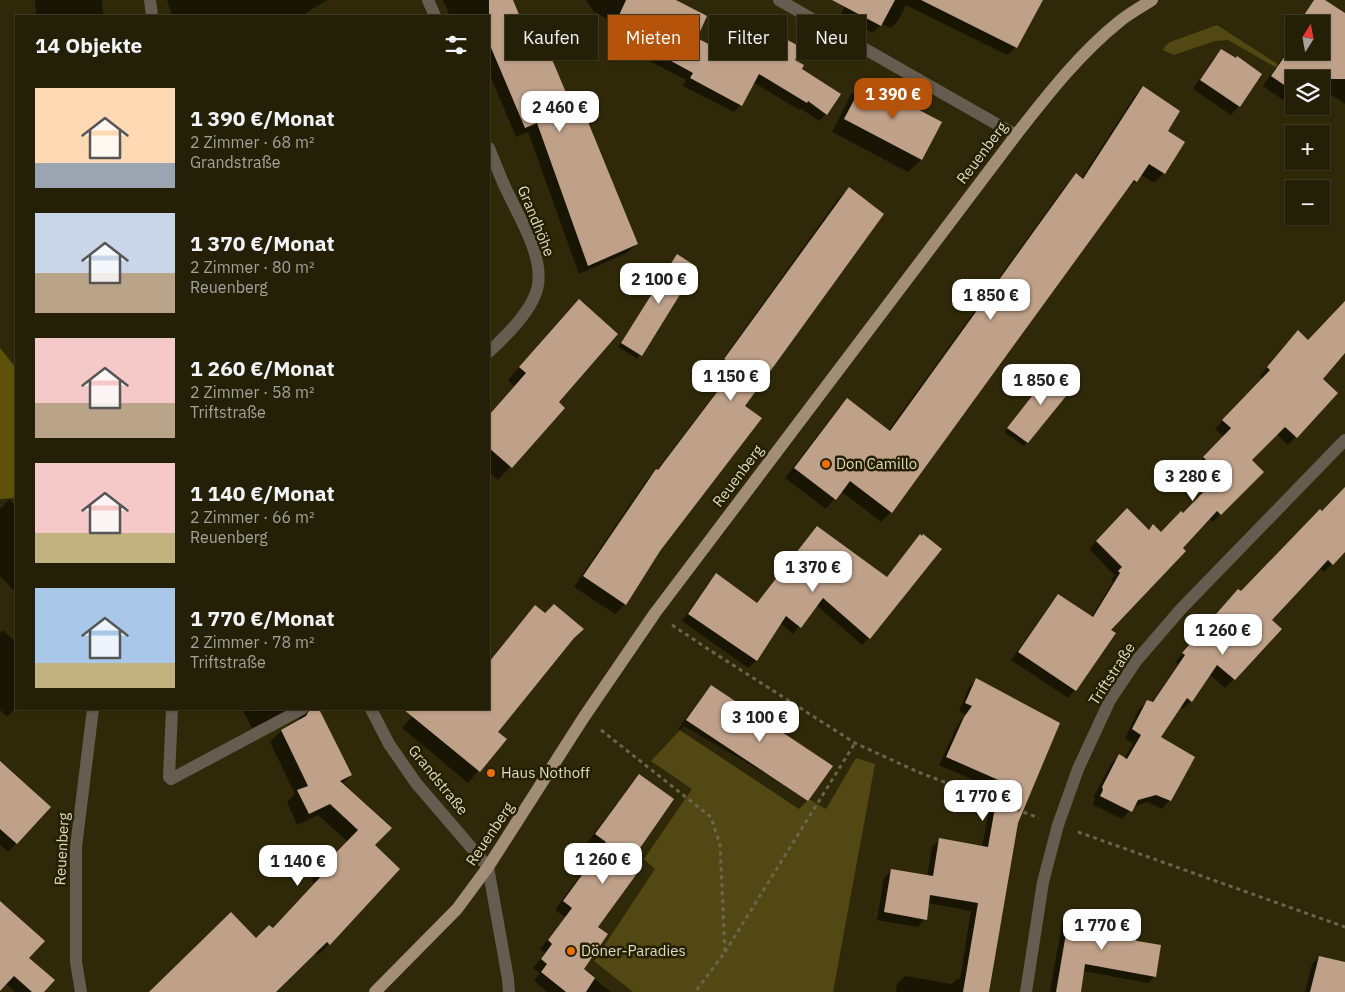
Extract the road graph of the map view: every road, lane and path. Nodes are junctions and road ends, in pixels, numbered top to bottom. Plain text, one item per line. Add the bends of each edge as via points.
1 (150, 0) edge
2 (428, 0) edge
3 (778, 0) edge
4 (1152, 0) edge
5 (152, 15) edge
6 (435, 15) edge
7 (1016, 134) junction
8 (490, 150) edge
9 (490, 351) edge
10 (1345, 440) edge
11 (655, 613) junction
12 (93, 710) edge
13 (172, 710) edge
14 (300, 710) edge
15 (372, 710) edge
16 (584, 717) junction
17 (855, 743) junction
18 (1058, 825) junction
19 (488, 867) junction
20 (1345, 927) edge
21 (725, 952) junction
22 (81, 992) edge
23 (375, 992) edge
24 (508, 992) edge
25 (695, 992) edge
26 (1026, 992) edge

1 - 5 street
2 - 6 street
3 - 7 street
4 - 7 main road, Reuenberg via 1121,20 1086,53 1060,79
7 - 11 main road, Reuenberg
8 - 9 street, Grandhöhe via 529,238 537,262 538,285 520,320
10 - 18 street, Triftstraße via 1180,609 1137,660 1110,700 1078,770
11 - 16 main road, Reuenberg
11 - 17 path
12 - 22 street, Reuenberg via 76,847 76,962
13 - 14 street via 169,777 172,779
15 - 19 street, Grandstraße via 389,744 416,783
16 - 19 main road, Reuenberg
16 - 21 path via 711,817 720,845
17 - 18 path via 918,772
17 - 21 path
18 - 20 path
18 - 26 street, Triftstraße via 1042,890
19 - 23 main road, Reuenberg via 457,909
19 - 24 street
21 - 25 path

